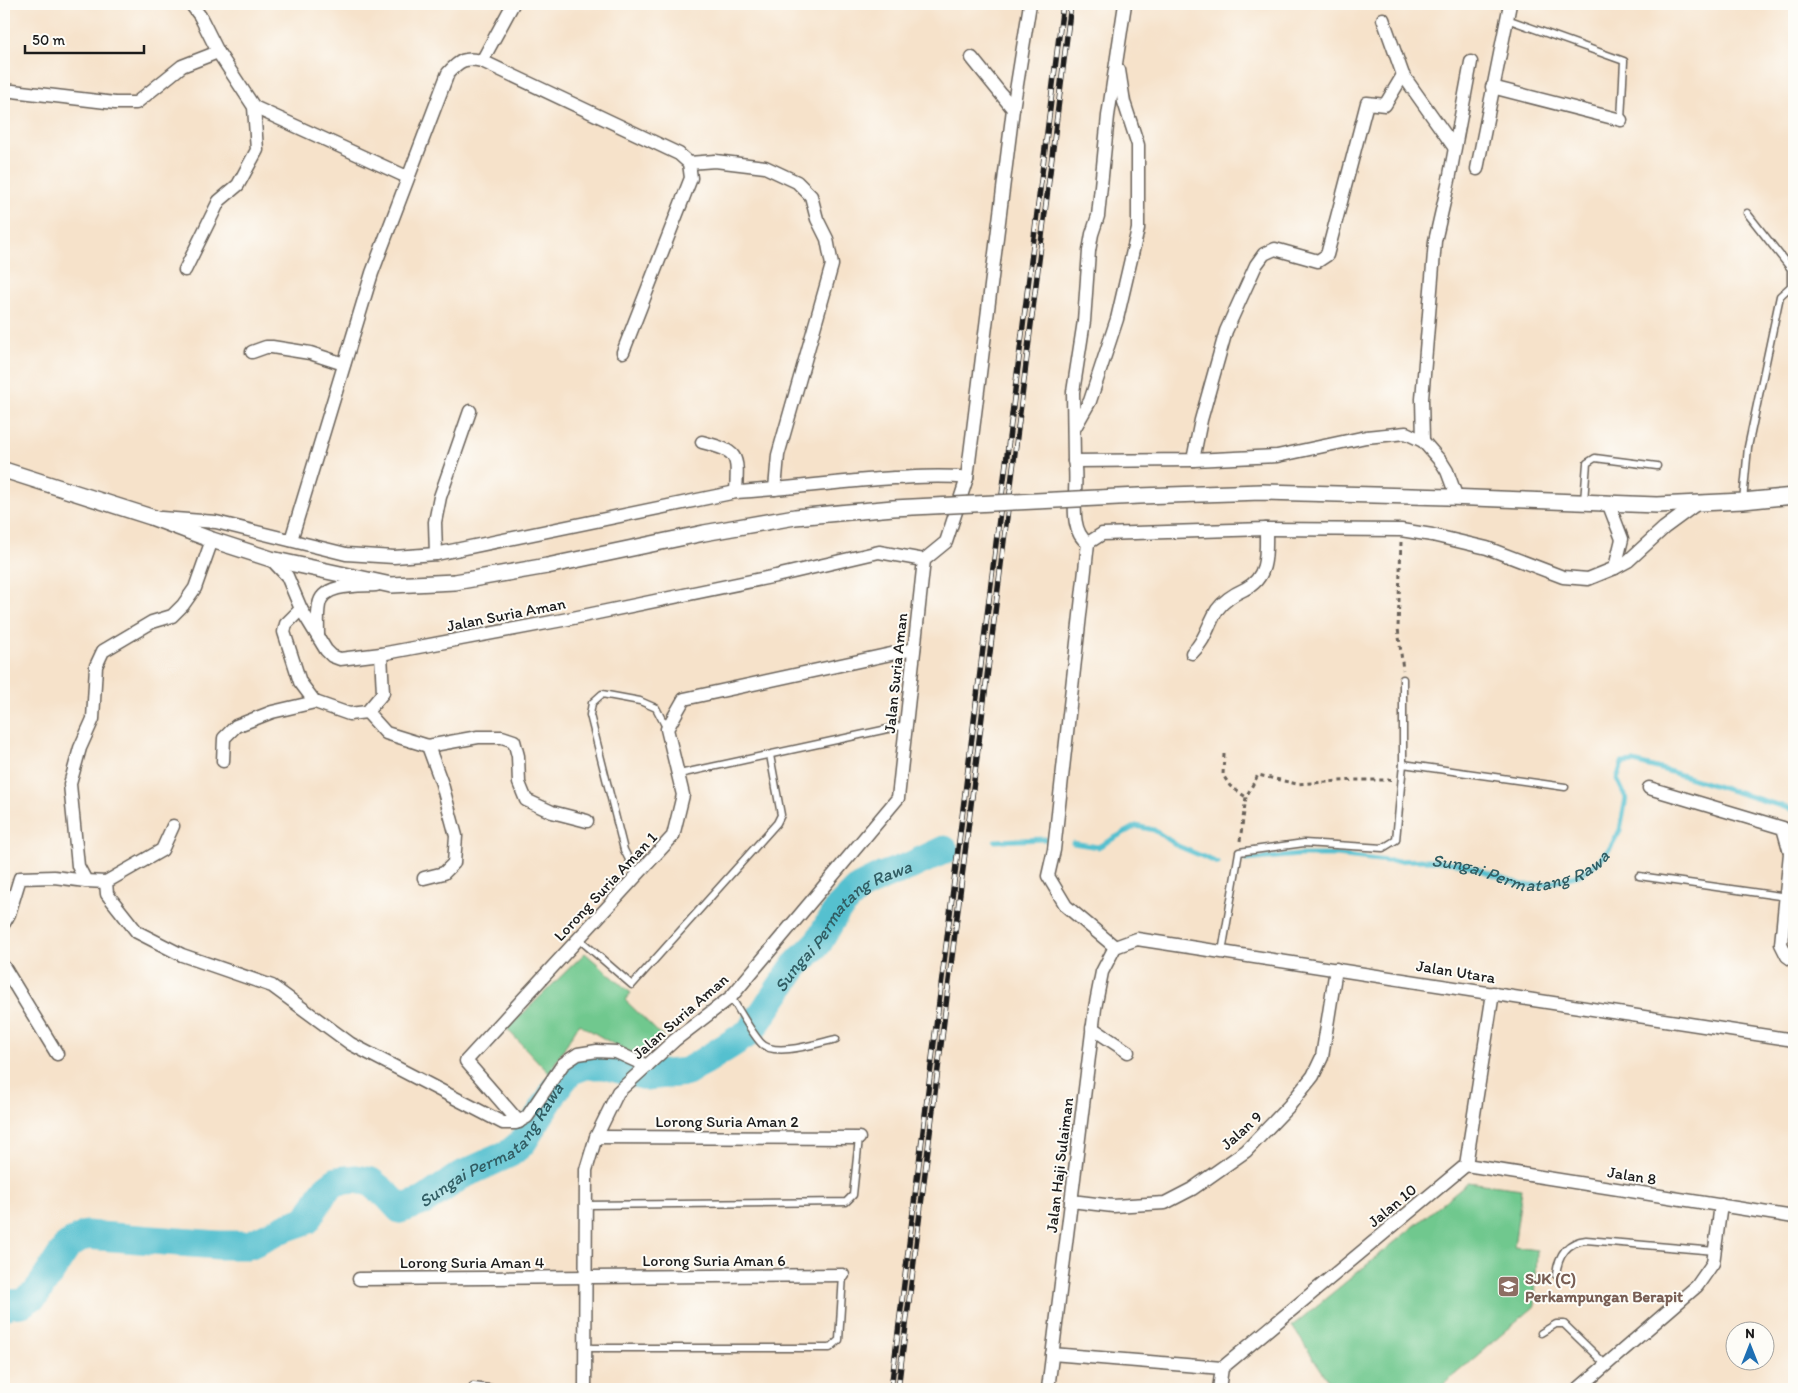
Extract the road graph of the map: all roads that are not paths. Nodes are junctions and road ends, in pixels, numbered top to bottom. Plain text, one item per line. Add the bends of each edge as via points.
1 (191, 4) edge
2 (514, 4) edge
3 (1030, 4) edge
4 (1125, 4) edge
5 (1510, 4) edge
6 (1383, 19) dead end
7 (1507, 19) junction
8 (218, 52) junction
9 (972, 58) dead end
10 (1118, 58) junction
11 (482, 61) junction
12 (1471, 62) dead end
13 (1403, 74) junction
14 (1492, 87) junction
15 (4, 90) edge
16 (254, 107) junction
17 (1013, 109) junction
18 (1621, 120) joint
19 (1454, 147) junction
20 (689, 163) junction
21 (1477, 168) dead end
22 (407, 177) junction
23 (1747, 213) dead end
24 (185, 270) dead end
25 (252, 352) dead end
26 (623, 352) dead end
27 (344, 364) junction
28 (470, 411) dead end
29 (1074, 429) junction
30 (1424, 441) junction
31 (702, 442) dead end
32 (1193, 460) junction
33 (1074, 461) junction
34 (1657, 466) dead end
35 (4, 470) edge
36 (967, 478) junction
37 (775, 490) junction
38 (736, 492) junction
39 (1794, 496) edge
40 (1453, 498) junction
41 (1743, 501) junction
42 (1584, 502) junction
43 (1698, 503) junction
44 (1609, 505) junction
45 (151, 517) junction
46 (1266, 529) junction
47 (212, 540) junction
48 (291, 540) junction
49 (1088, 543) junction
50 (436, 554) junction
51 (271, 559) junction
52 (924, 560) junction
53 (1615, 568) junction
54 (391, 585) junction
55 (301, 609) junction
56 (318, 636) junction
57 (914, 649) junction
58 (1192, 653) dead end
59 (381, 654) junction
60 (1404, 678) road end
61 (314, 702) junction
62 (367, 712) junction
63 (906, 725) junction
64 (667, 729) junction
65 (428, 746) junction
66 (770, 755) junction
67 (223, 761) dead end
68 (1403, 764) junction
69 (679, 774) junction
70 (1565, 787) dead end
71 (1649, 788) dead end
72 (587, 821) dead end
73 (173, 826) dead end
74 (637, 875) junction
75 (1638, 876) dead end
76 (424, 878) dead end
77 (86, 881) junction
78 (106, 882) junction
79 (1790, 897) edge
80 (4, 923) edge
81 (579, 938) junction
82 (1115, 947) junction
83 (1222, 952) junction
84 (1794, 961) edge
85 (4, 967) edge
86 (1336, 969) junction
87 (1493, 994) junction
88 (731, 997) junction
89 (1092, 1028) junction
90 (836, 1039) dead end
91 (1794, 1040) edge
92 (1128, 1052) dead end
93 (57, 1054) dead end
94 (647, 1066) junction
95 (519, 1122) junction
96 (596, 1137) junction
97 (859, 1138) joint
98 (1466, 1165) junction
99 (1071, 1201) junction
100 (586, 1205) junction
101 (1721, 1205) junction
102 (1794, 1217) edge
103 (1715, 1251) junction
104 (843, 1275) joint
105 (1556, 1275) dead end
106 (585, 1277) junction
107 (358, 1279) dead end
108 (1541, 1333) dead end
109 (585, 1348) junction
110 (1052, 1354) junction
111 (1606, 1365) junction
112 (1222, 1368) junction
113 (473, 1386) dead end
114 (497, 1389) edge
115 (585, 1389) edge
116 (1048, 1389) edge
117 (1219, 1389) edge
118 (1578, 1389) edge

1 - 8 street
2 - 11 street
3 - 17 street
4 - 10 street
5 - 7 street
6 - 13 street
7 - 14 street
7 - 18 lane via 1624,61
8 - 15 street via 182,66 136,103
8 - 16 street
9 - 17 street
10 - 29 street via 1108,116 1098,216 1089,251 1084,321 1073,392
10 - 29 street via 1124,102 1138,145 1138,229 1117,319 1090,401
11 - 20 street via 679,154
11 - 22 street via 470,58 456,64 448,74
12 - 19 street
13 - 19 street
13 - 32 street via 1385,105 1367,103 1327,256 1318,261 1275,249 1264,254 1256,265 1226,331
14 - 18 street
14 - 21 street
16 - 22 street
16 - 24 street via 257,150 238,185 219,201
17 - 36 street
19 - 30 street via 1434,241 1422,399
20 - 26 street via 691,178
20 - 37 street via 715,161 765,167 797,182 811,196 827,239 832,265 778,455
22 - 27 street via 372,273
23 - 41 lane via 1791,269 1792,286 1780,296 1748,447
25 - 27 street via 272,347 310,353
27 - 48 street
28 - 50 street via 440,497 435,522
29 - 33 street
30 - 32 street via 1406,433 1366,437 1277,456
30 - 40 street via 1448,471
31 - 38 street via 727,448 733,454 737,468
32 - 33 street
33 - 49 street via 1077,471 1076,524 1083,540
34 - 42 lane via 1595,458 1588,463
35 - 45 street
36 - 37 street via 852,480
36 - 52 street via 946,542
37 - 38 street
38 - 50 street
39 - 41 street
40 - 42 street
40 - 54 street, bridge via 1262,492 893,508 795,517 704,532 455,582
41 - 43 street
42 - 44 street
43 - 44 street
43 - 53 street via 1628,561
44 - 53 street via 1622,539
45 - 47 street
45 - 48 street via 216,522
46 - 49 street via 1102,534
46 - 53 street via 1401,530 1432,535 1487,548 1569,578 1588,579
46 - 58 street via 1267,558 1261,575 1253,585 1226,601 1218,610 1201,645
47 - 51 street
47 - 77 street via 195,588 183,605 172,616 152,622 104,651 96,666 94,719 80,748 70,784 78,866
48 - 50 street via 346,554 394,558
49 - 82 street via 1054,850 1048,876 1066,906
51 - 54 street
51 - 55 street, Jalan Suria Aman via 287,576
52 - 57 street, Jalan Suria Aman
52 - 59 street, Jalan Suria Aman via 879,552 616,609
54 - 56 street via 329,590 318,603
55 - 56 street, Jalan Suria Aman
55 - 61 street via 286,624 284,632 300,682
56 - 59 street, Jalan Suria Aman via 332,656 340,659
57 - 63 street, Jalan Suria Aman
57 - 64 street via 684,698
59 - 62 street via 383,693
60 - 68 lane
61 - 62 street via 349,714
61 - 67 street via 272,712 236,726 224,738
62 - 65 street via 386,733
63 - 66 lane
63 - 88 street, Jalan Suria Aman via 898,798
64 - 69 street, Lorong Suria Aman 1
64 - 74 lane via 656,708 640,701 602,694 592,703 590,715 624,850
65 - 72 street via 478,737 502,737 514,741 518,756 518,783 526,800 552,812
65 - 76 street via 456,836 454,864 444,873
66 - 69 lane
66 - 81 lane via 781,815 777,823 632,985
68 - 70 lane
68 - 83 lane via 1396,840 1383,848 1304,844 1239,852
69 - 74 street, Lorong Suria Aman 1 via 683,795 672,836
71 - 79 street via 1783,828 1790,853
73 - 78 street via 162,850
74 - 81 street, Lorong Suria Aman 1
75 - 79 lane
77 - 78 street
77 - 80 street via 54,877 20,878
78 - 95 street via 107,894 137,932 182,955 272,986 351,1044 503,1123
79 - 84 street via 1782,944 1787,956
81 - 95 street, Lorong Suria Aman 1 via 466,1061
82 - 83 street, Jalan Utara via 1137,938
82 - 89 street, Jalan Haji Sulaiman via 1102,972
83 - 86 street, Jalan Utara
85 - 93 street
86 - 87 street, Jalan Utara
86 - 99 street, Jalan 9 via 1319,1064 1289,1106 1246,1150 1192,1189 1165,1203 1113,1206
87 - 91 street, Jalan Utara
87 - 98 street
88 - 90 lane via 761,1044 770,1049
88 - 94 street, Jalan Suria Aman
89 - 92 street
89 - 99 street, Jalan Haji Sulaiman
94 - 95 street via 616,1052 578,1054 563,1064 527,1117
94 - 96 street, Jalan Suria Aman via 618,1092
96 - 97 street, Lorong Suria Aman 2
96 - 100 street, Jalan Suria Aman via 586,1170
97 - 100 lane via 853,1195 846,1202
98 - 101 street, Jalan 8
98 - 112 street, Jalan 10
99 - 110 street, Jalan Haji Sulaiman
100 - 106 street, Jalan Suria Aman
101 - 102 street, Jalan 8
101 - 103 street
103 - 105 lane via 1575,1241 1564,1250
103 - 111 street via 1713,1263 1697,1286
104 - 106 street, Lorong Suria Aman 6
104 - 109 lane via 839,1340 830,1348
106 - 107 street, Lorong Suria Aman 4
106 - 109 street, Jalan Suria Aman
108 - 111 lane via 1556,1324 1564,1324
109 - 115 street, Jalan Suria Aman
110 - 112 street
110 - 116 street, Jalan Haji Sulaiman
111 - 118 street
112 - 117 street
113 - 114 lane

